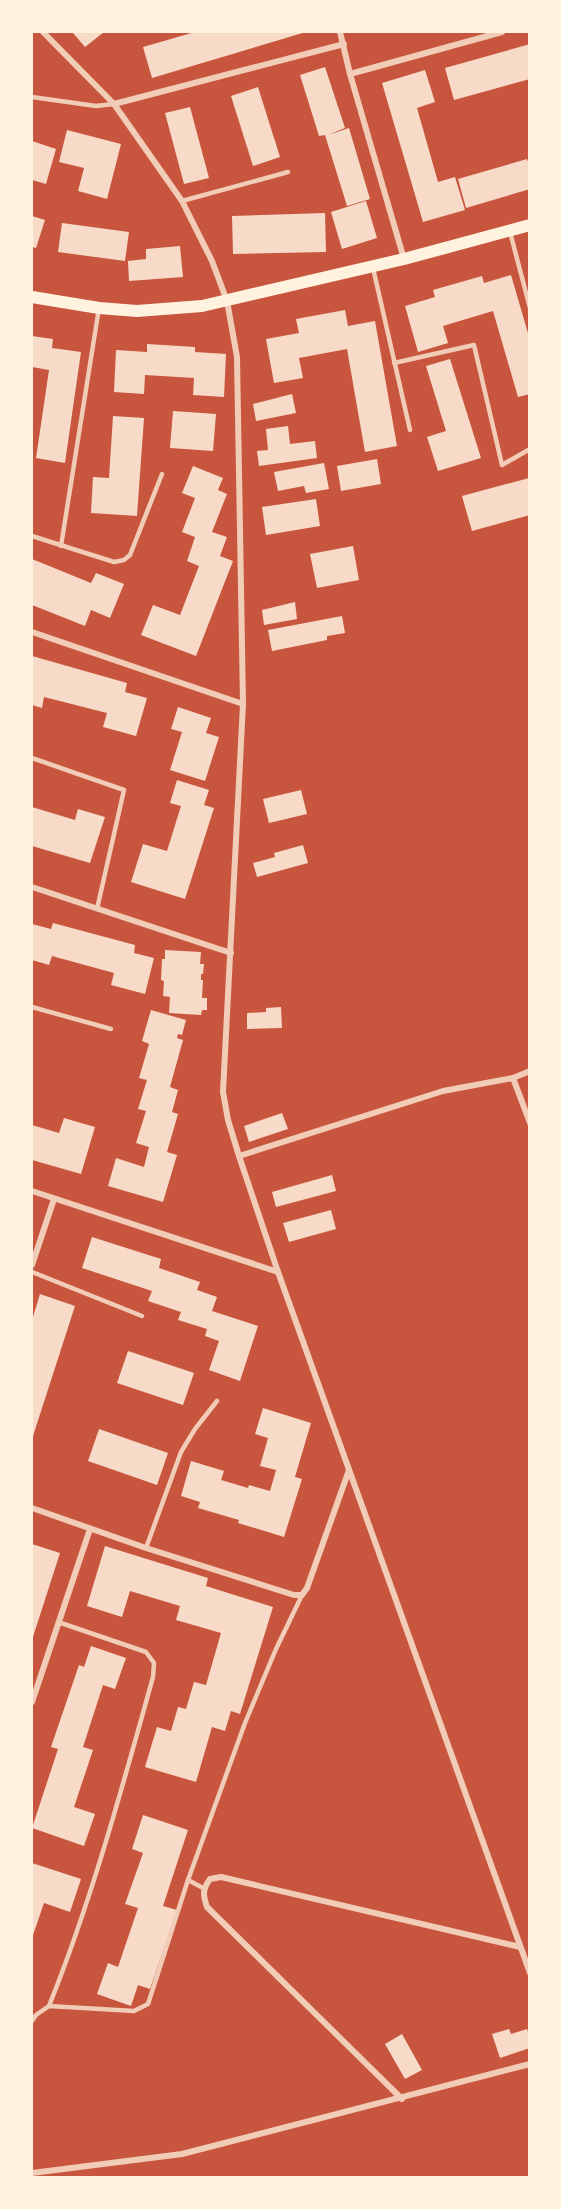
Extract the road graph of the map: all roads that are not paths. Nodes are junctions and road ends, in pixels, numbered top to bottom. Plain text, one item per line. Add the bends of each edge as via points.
1 (43, 32) edge
2 (340, 32) edge
3 (502, 32) edge
4 (344, 44) junction
5 (350, 74) junction
6 (32, 97) edge
7 (114, 104) junction
8 (288, 172) dead end
9 (182, 201) junction
10 (530, 225) edge
11 (510, 230) junction
12 (404, 259) junction
13 (372, 266) junction
14 (32, 297) edge
15 (227, 301) junction
16 (99, 308) junction
17 (530, 308) edge
18 (394, 363) junction
19 (410, 430) dead end
20 (530, 449) edge
21 (162, 474) dead end
22 (32, 536) edge
23 (61, 546) junction
24 (32, 632) edge
25 (243, 704) junction
26 (32, 758) edge
27 (32, 887) edge
28 (97, 909) junction
29 (231, 953) junction
30 (32, 1007) edge
31 (111, 1029) dead end
32 (530, 1071) edge
33 (513, 1078) junction
34 (530, 1123) edge
35 (239, 1156) junction
36 (32, 1191) edge
37 (54, 1199) junction
38 (32, 1265) edge
39 (32, 1272) edge
40 (278, 1272) junction
41 (142, 1316) dead end
42 (217, 1401) dead end
43 (349, 1470) junction
44 (32, 1508) edge
45 (90, 1529) junction
46 (146, 1548) junction
47 (302, 1594) junction
48 (58, 1622) junction
49 (32, 1702) edge
50 (188, 1880) junction
51 (203, 1888) junction
52 (520, 1947) junction
53 (530, 1972) edge
54 (49, 2006) junction
55 (32, 2021) edge
56 (530, 2064) edge
57 (402, 2099) junction
58 (32, 2173) edge

1 - 7 street
2 - 4 street
3 - 5 street
4 - 5 street
4 - 7 street
5 - 12 street
6 - 7 lane via 96,106
7 - 9 street
8 - 9 lane
9 - 15 street
10 - 11 main road
11 - 12 main road
11 - 17 lane
12 - 13 main road
13 - 15 main road
13 - 18 lane
14 - 16 main road
15 - 16 main road via 137,311
15 - 25 street via 237,357
16 - 23 lane
18 - 19 lane
18 - 20 lane via 474,345 502,465
21 - 23 lane via 130,555 124,560 114,562
22 - 23 lane
24 - 25 street
25 - 29 street
26 - 28 lane via 124,790
27 - 28 street
28 - 29 street
29 - 35 street via 224,1092
30 - 31 lane
32 - 33 street
33 - 34 street
33 - 35 street via 443,1091
35 - 40 street
36 - 37 street
37 - 38 street
37 - 40 street
39 - 41 lane
40 - 43 street
42 - 46 lane via 181,1452
43 - 47 street
43 - 52 street
44 - 45 street
45 - 46 street
45 - 48 street
46 - 47 street via 294,1595
47 - 50 lane via 245,1723
48 - 49 street
48 - 54 lane via 146,1652 154,1663 150,1689 96,1875
50 - 51 lane
50 - 54 lane via 148,2004 134,2010
51 - 52 street via 210,1879 221,1877
51 - 57 street via 207,1907
52 - 53 street
54 - 55 lane
56 - 57 street
57 - 58 street via 182,2154

